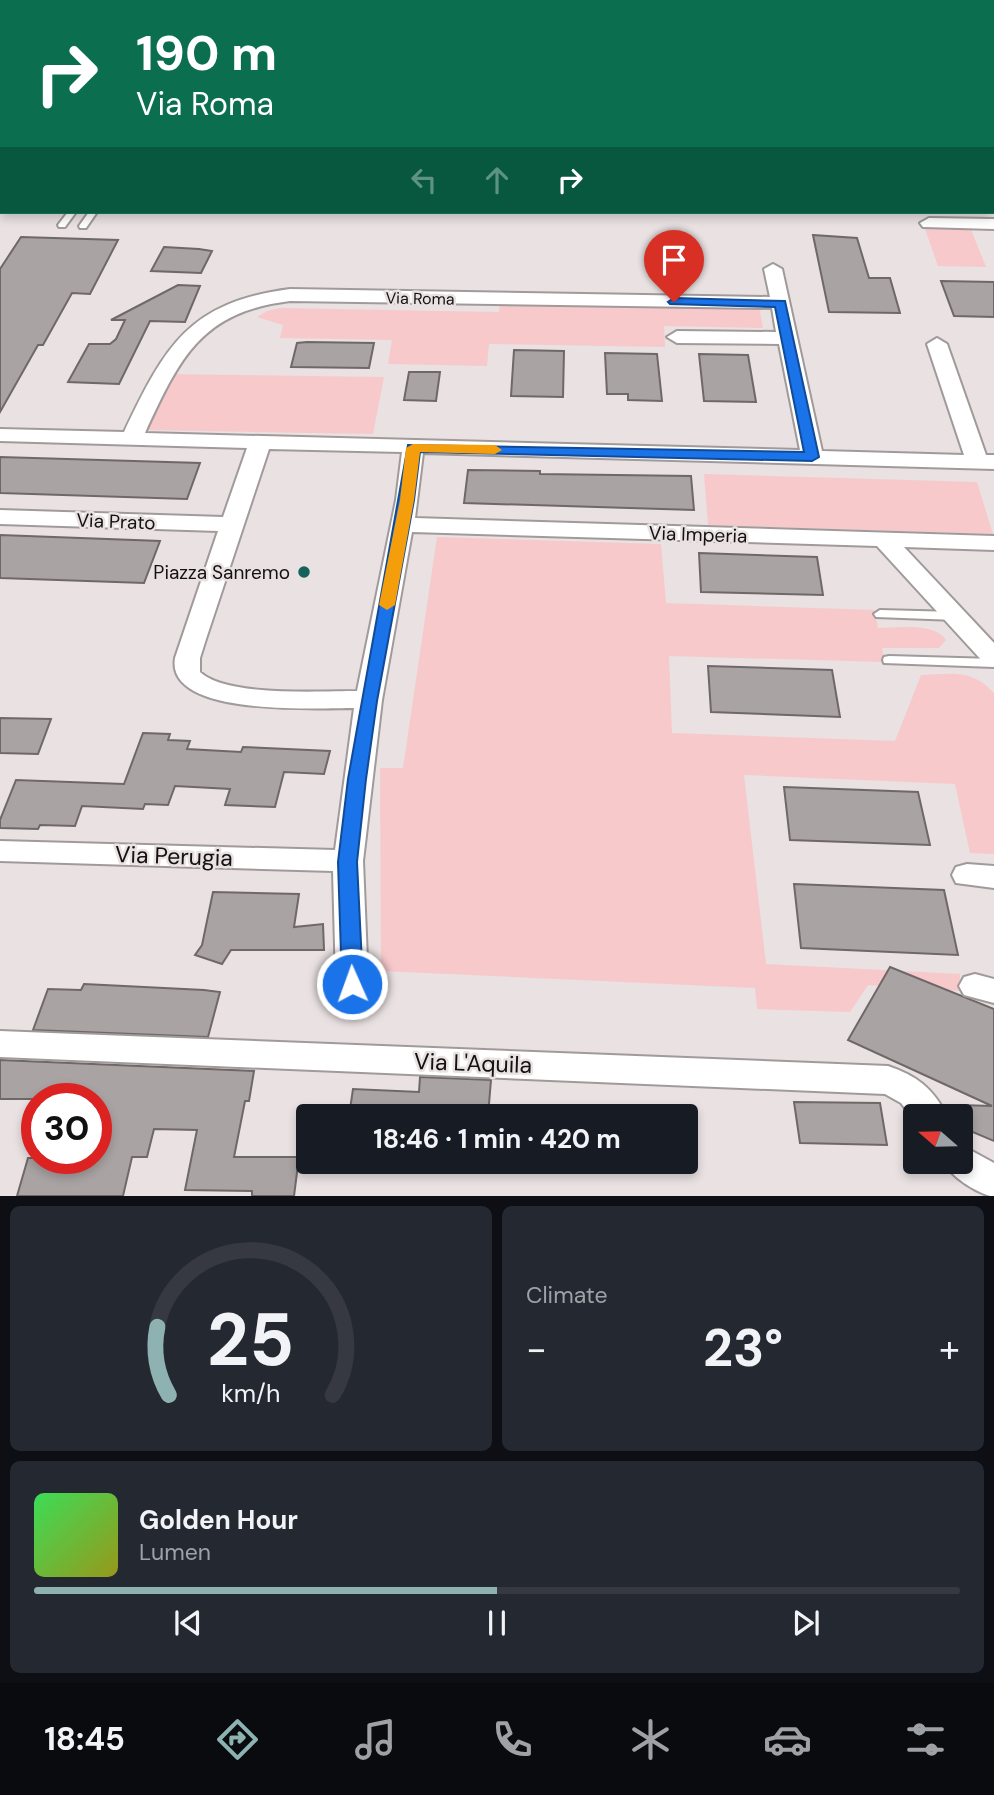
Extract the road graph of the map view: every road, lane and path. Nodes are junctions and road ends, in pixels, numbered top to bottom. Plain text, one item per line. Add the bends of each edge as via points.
1 (70, 214) edge
2 (92, 214) edge
3 (929, 223) dead end
4 (994, 224) edge
5 (62, 225) dead end
6 (83, 226) dead end
7 (773, 269) dead end
8 (780, 303) junction
9 (677, 337) dead end
10 (787, 338) junction
11 (937, 344) dead end
12 (0, 435) edge
13 (131, 439) junction
14 (260, 443) junction
15 (413, 448) junction
16 (812, 457) junction
17 (986, 462) edge
18 (0, 517) edge
19 (232, 524) junction
20 (403, 525) junction
21 (884, 540) junction
22 (994, 543) edge
23 (880, 614) dead end
24 (957, 616) junction
25 (889, 660) dead end
26 (994, 660) edge
27 (369, 701) junction
28 (0, 850) edge
29 (348, 862) junction
30 (352, 984) dead end
31 (0, 1044) edge
32 (922, 1104) edge
33 (973, 1168) edge
34 (994, 1182) edge

1 - 5 lane
2 - 6 lane
3 - 4 street
7 - 8 street
8 - 10 street
8 - 13 street, Via Roma via 290,295 259,299 218,316 185,342 163,372
9 - 10 street
10 - 16 street
11 - 17 street
12 - 13 street
13 - 14 street
14 - 15 street
14 - 19 street
15 - 16 street
15 - 20 street
16 - 17 street
18 - 19 street, Via Prato
19 - 27 street via 193,639 189,677 200,687 229,696
20 - 21 street, Via Imperia
20 - 27 street
21 - 22 street, Via Imperia
21 - 24 street
23 - 24 lane
24 - 26 street
25 - 26 lane
27 - 29 street
28 - 29 street, Via Perugia
29 - 30 street
31 - 32 street, Via L'Aquila via 888,1080 914,1092
33 - 34 street

